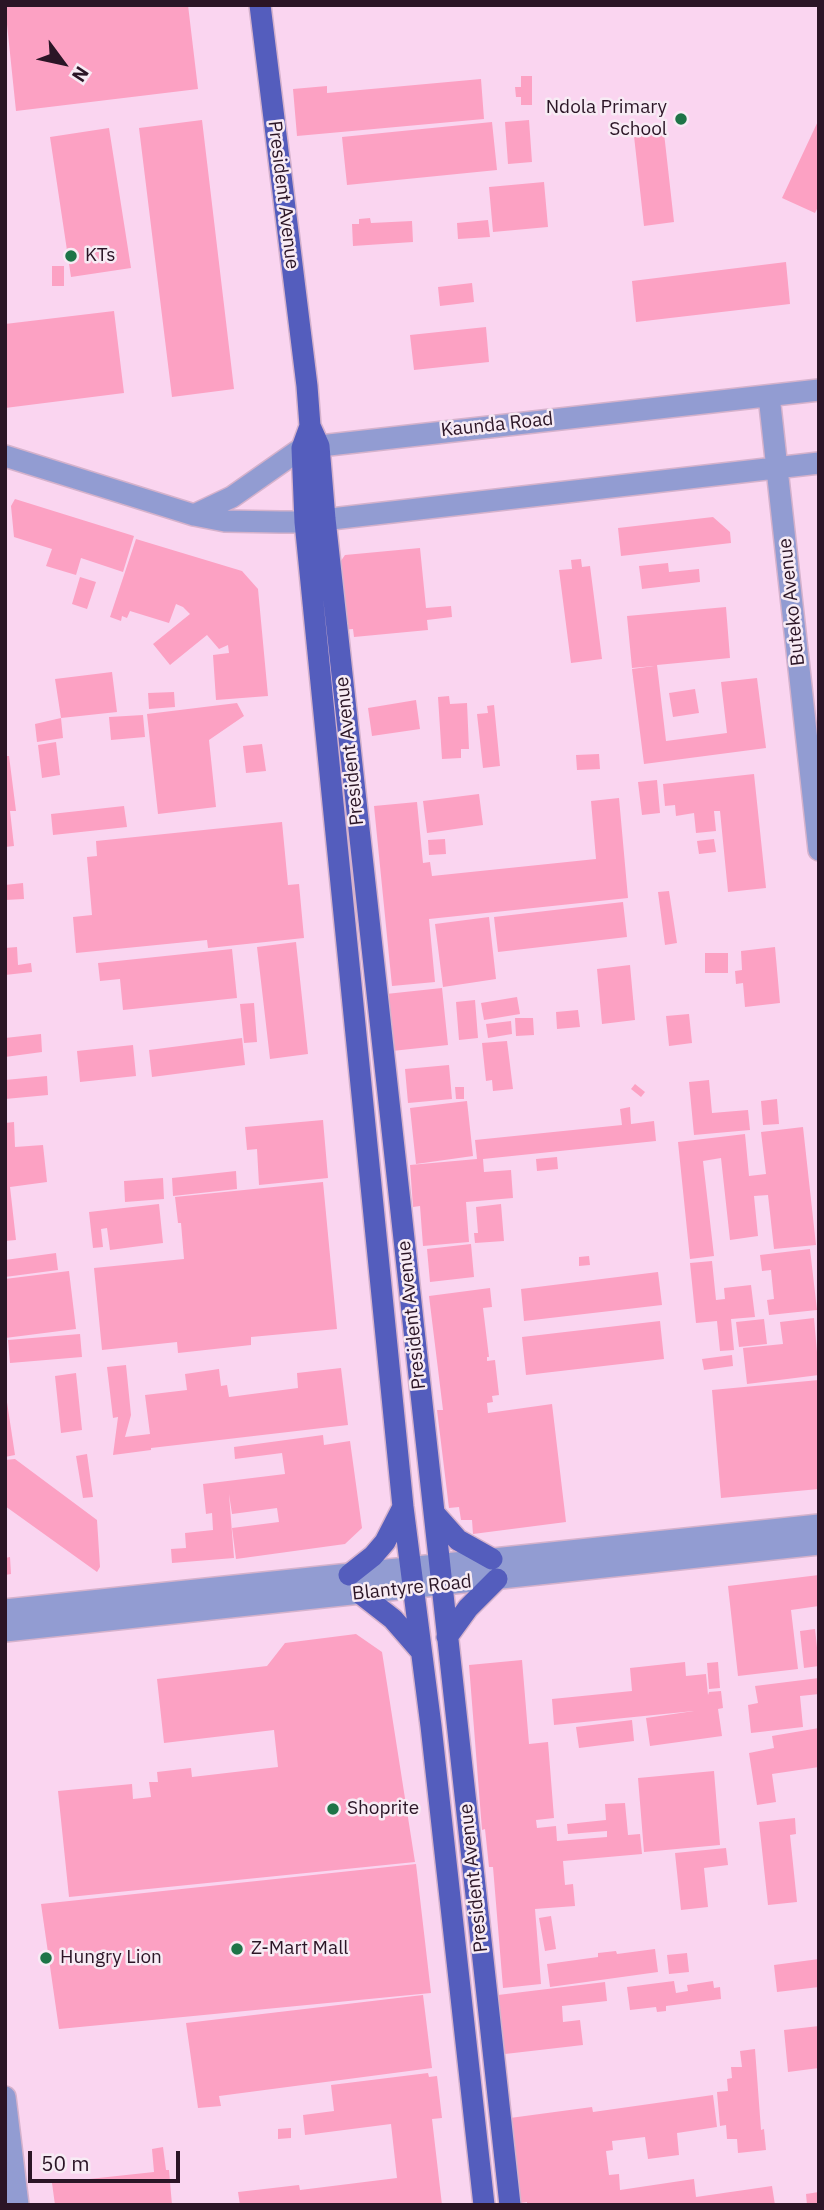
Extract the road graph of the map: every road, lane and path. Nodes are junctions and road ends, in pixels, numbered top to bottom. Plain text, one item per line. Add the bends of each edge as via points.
1 (260, 5) edge
2 (819, 390) edge
3 (769, 396) junction
4 (310, 440) junction
5 (5, 456) edge
6 (819, 463) edge
7 (777, 468) junction
8 (194, 515) junction
9 (315, 521) junction
10 (819, 850) edge
11 (403, 1507) junction
12 (434, 1513) junction
13 (819, 1525) edge
14 (819, 1544) edge
15 (494, 1569) junction
16 (349, 1575) junction
17 (440, 1575) junction
18 (412, 1578) junction
19 (361, 1594) junction
20 (5, 1610) edge
21 (5, 1631) edge
22 (447, 1637) junction
23 (420, 1650) junction
24 (5, 2096) edge
25 (18, 2205) edge
26 (484, 2205) edge
27 (510, 2205) edge

1 - 4 main road, President Avenue
2 - 3 street, Kaunda Road
3 - 4 street, Kaunda Road
3 - 7 street, Buteko Avenue
4 - 8 street, Kaunda Road via 232,497
4 - 9 main road, President Avenue
5 - 8 street
6 - 7 street
7 - 9 street
7 - 10 street, Buteko Avenue
8 - 9 street via 225,521
9 - 11 main road, President Avenue
9 - 12 main road, President Avenue
11 - 16 main road via 373,1556
11 - 18 main road, President Avenue
12 - 15 main road
12 - 17 main road, President Avenue
13 - 15 street, Blantyre Road
14 - 15 street, Blantyre Road
15 - 17 street, Blantyre Road
15 - 22 main road
16 - 18 street, Blantyre Road
16 - 20 street, Blantyre Road
17 - 18 street, Blantyre Road
17 - 22 main road, President Avenue
18 - 19 street, Blantyre Road
18 - 23 main road, President Avenue
19 - 21 street, Blantyre Road
19 - 23 main road via 393,1619
22 - 27 main road, President Avenue
23 - 26 main road, President Avenue
24 - 25 street

